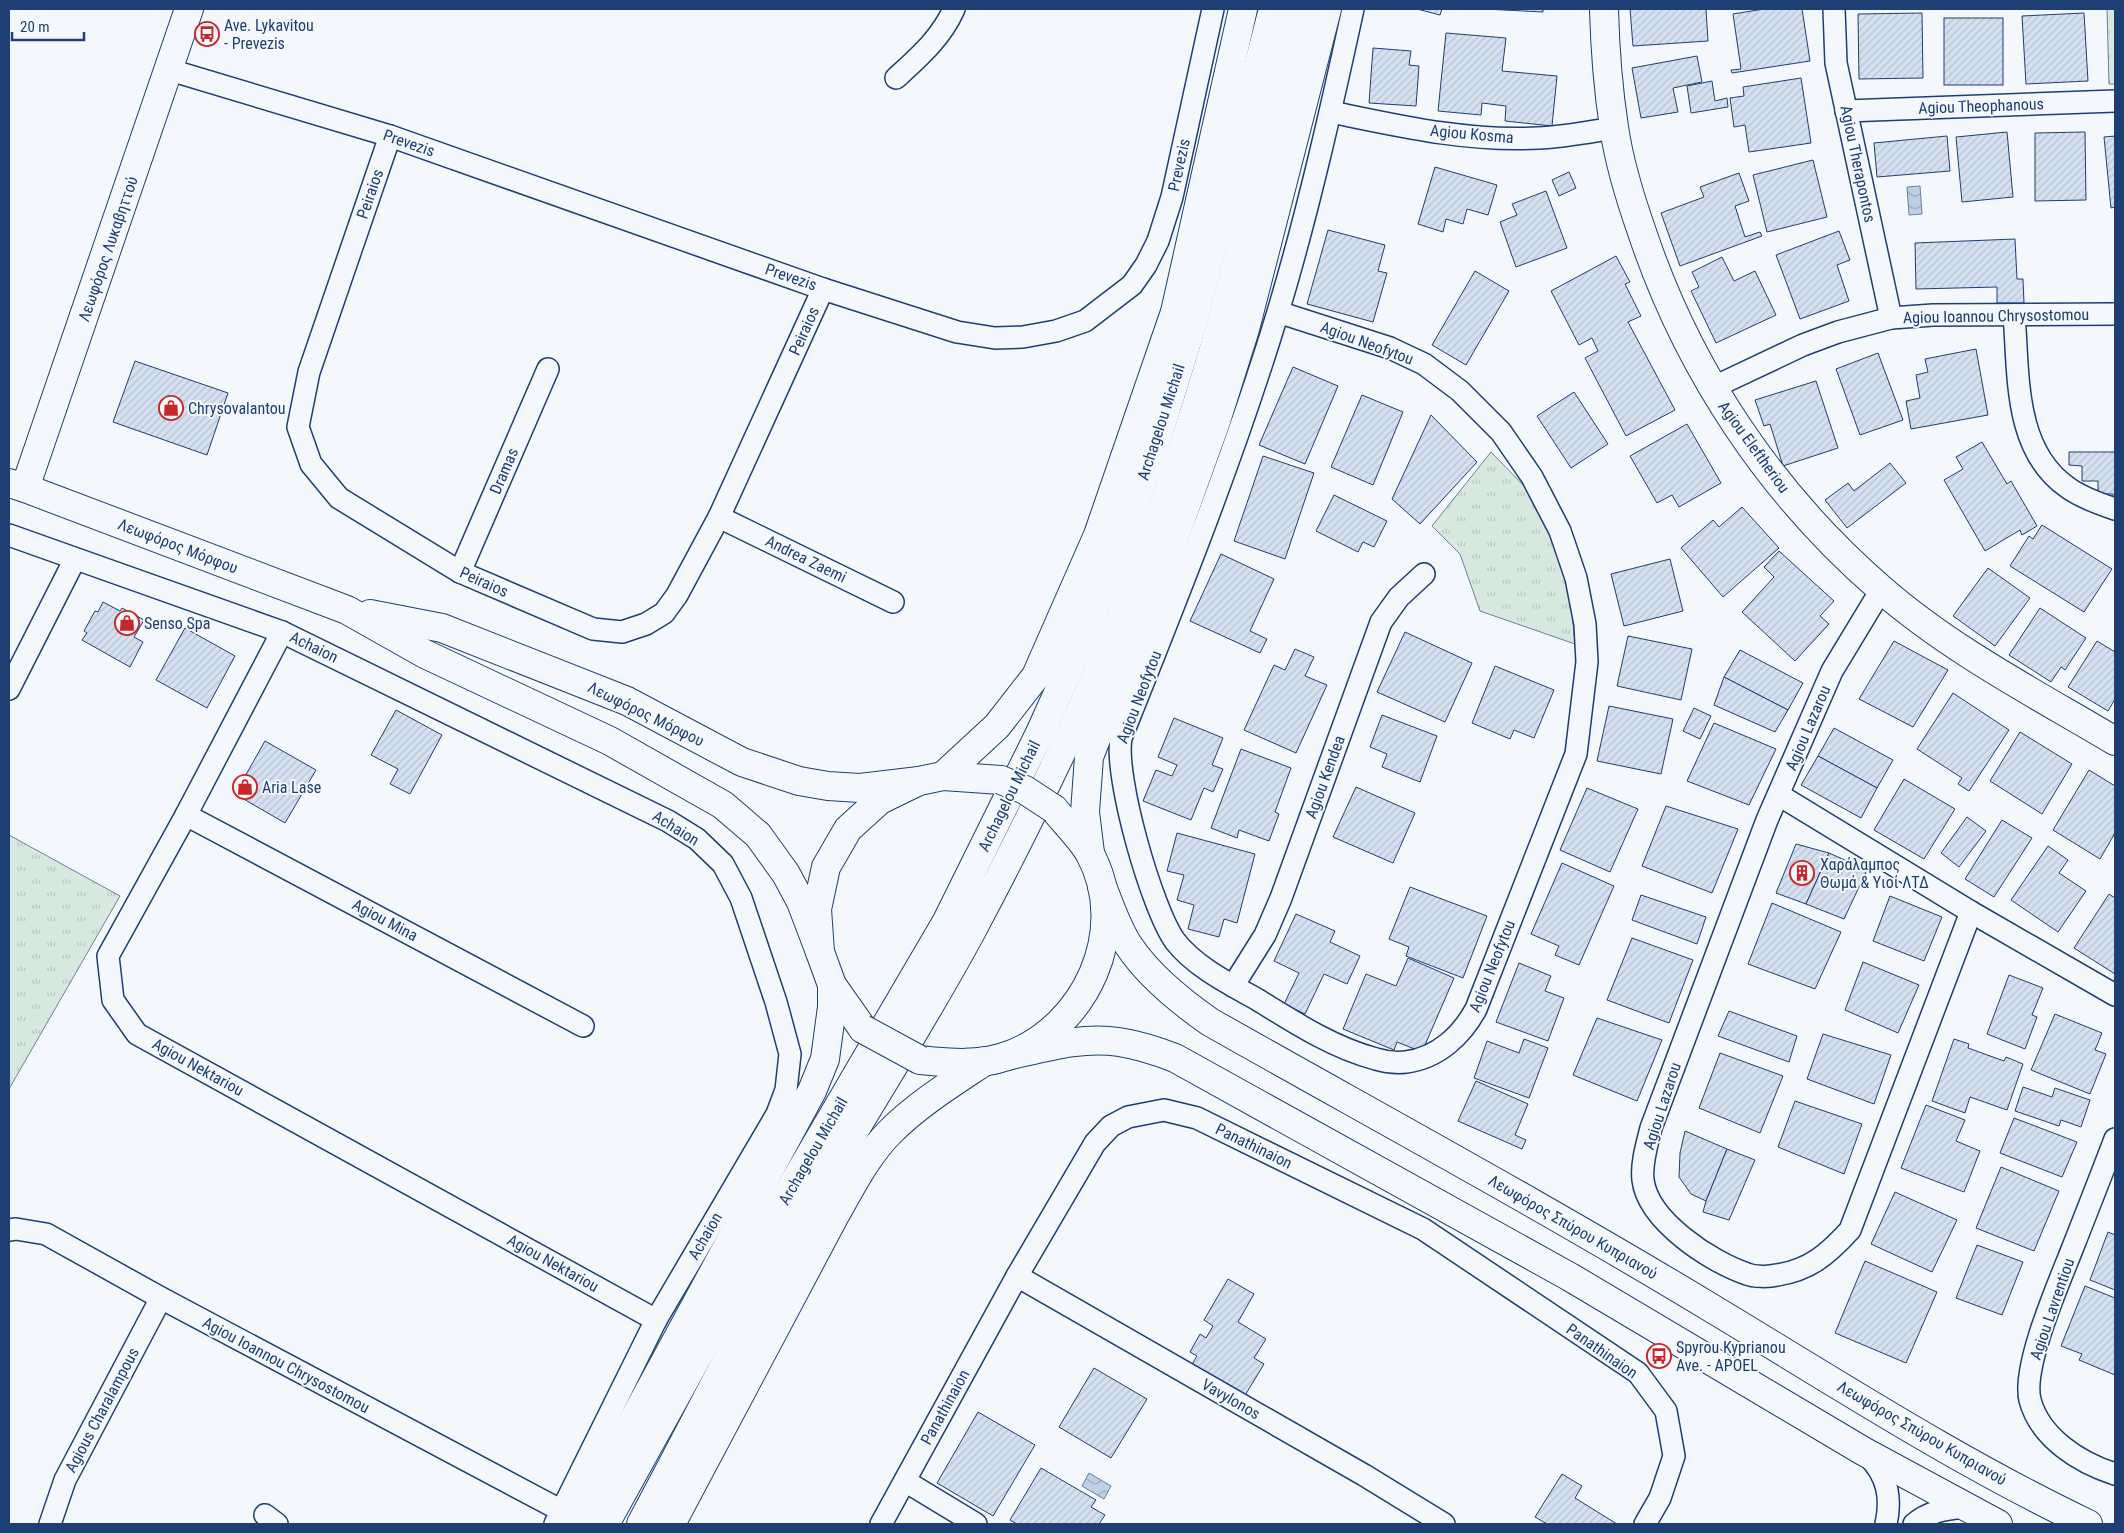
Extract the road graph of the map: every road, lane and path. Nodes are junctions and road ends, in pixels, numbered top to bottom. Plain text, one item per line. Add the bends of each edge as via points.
1 (189, 9) edge
2 (954, 9) edge
3 (1213, 9) edge
4 (1243, 9) edge
5 (1273, 9) edge
6 (1300, 9) edge
7 (1327, 9) edge
8 (1353, 9) edge
9 (1604, 9) edge
10 (1834, 9) edge
11 (170, 70) junction
12 (896, 78) dead end
13 (2115, 101) edge
14 (1846, 111) junction
15 (1331, 112) junction
16 (1614, 128) junction
17 (390, 136) junction
18 (823, 289) junction
19 (1278, 312) junction
20 (2115, 314) edge
21 (2014, 315) junction
22 (1891, 318) junction
23 (548, 369) dead end
24 (1712, 388) junction
25 (17, 486) edge
26 (2115, 510) edge
27 (719, 517) junction
28 (9, 535) edge
29 (75, 559) junction
30 (460, 572) junction
31 (1424, 574) dead end
32 (1881, 590) junction
33 (893, 602) dead end
34 (346, 610) junction
35 (282, 632) junction
36 (9, 689) edge
37 (2115, 741) edge
38 (931, 778) junction
39 (1779, 795) junction
40 (186, 815) junction
41 (1090, 853) junction
42 (1102, 886) junction
43 (1971, 912) junction
44 (820, 952) junction
45 (832, 985) junction
46 (1233, 986) junction
47 (2115, 996) edge
48 (584, 1026) dead end
49 (996, 1059) junction
50 (2115, 1139) edge
51 (9, 1230) edge
52 (1017, 1276) junction
53 (160, 1298) junction
54 (656, 1320) junction
55 (1863, 1451) junction
56 (2115, 1474) edge
57 (905, 1481) junction
58 (1963, 1507) junction
59 (564, 1520) edge
60 (50, 1524) edge
61 (605, 1524) edge
62 (641, 1524) edge
63 (671, 1524) edge
64 (881, 1524) edge
65 (976, 1524) edge
66 (1444, 1524) edge
67 (1645, 1524) edge
68 (1886, 1524) edge
69 (1914, 1524) edge
70 (1998, 1524) edge
71 (2088, 1524) edge

1 - 11 main road, Λεωφόρος Λυκαβηττού
2 - 12 street via 932,44
3 - 18 street, Prevezis via 1172,197 1158,241 1132,285 1085,321 1056,331 995,338 957,332
4 - 38 main road via 1175,312 1098,536 1036,676 997,726
5 - 61 main road, Archagelou Michail via 1194,319 1152,454 1081,642 947,921 790,1191
6 - 62 main road, Archagelou Michail via 1207,372 1145,556 1108,648 1059,758 971,933 811,1204
7 - 41 main road via 1245,329 1218,414 1164,566 1089,757 1085,812
8 - 15 street, Agiou Neofytou
9 - 16 main road, Agiou Eleftheriou via 1604,43
10 - 14 street, Agiou Therapontos via 1836,63
11 - 17 street, Prevezis
11 - 25 main road, Λεωφόρος Λυκαβηττού
13 - 14 street, Agiou Theophanous
14 - 22 street, Agiou Therapontos
15 - 16 street, Agiou Kosma via 1466,136 1537,138
15 - 19 street, Agiou Neofytou
16 - 24 main road, Agiou Eleftheriou via 1631,201 1654,269 1679,326
17 - 18 street, Prevezis
17 - 30 street, Peiraios via 309,372 298,427 311,464 339,498
18 - 27 street, Peiraios
19 - 46 street, Agiou Neofytou via 1234,443 1119,750 1135,833 1164,924 1188,955
19 - 46 street, Agiou Neofytou via 1390,348 1424,364 1460,391 1501,432 1532,477 1560,531 1576,578 1585,624 1587,662 1576,754 1476,1009 1456,1036 1431,1054 1408,1062 1377,1060 1328,1041
20 - 21 street, Agiou Ioannou Chrysostomou
21 - 22 street, Agiou Ioannou Chrysostomou
21 - 26 street via 2022,414 2027,434 2055,478 2068,488
22 - 24 street, Agiou Ioannou Chrysostomou via 1802,345
23 - 30 street, Dramas
24 - 32 main road, Agiou Eleftheriou via 1748,444 1782,487 1833,544
25 - 34 main road, Λεωφόρος Μόρφου
27 - 30 street, Peiraios via 664,613 646,624 622,632 593,629
27 - 33 street, Andrea Zaemi
28 - 29 street, Achaion
29 - 35 street, Achaion
29 - 36 street
31 - 46 street, Agiou Kendea via 1399,597 1381,622 1281,898 1265,935
32 - 37 main road, Agiou Eleftheriou via 1980,660
32 - 39 street, Agiou Lazarou via 1832,671
34 - 38 main road, Λεωφόρος Μόρφου via 442,628 627,701 742,762 799,781 860,788
34 - 44 main road, Λεωφόρος Μόρφου via 425,654 610,741 723,805 758,835 786,874 801,902
35 - 40 street, Agiou Nektariou
35 - 54 street, Achaion via 668,821 697,839 723,864 741,898 776,1002 790,1054 786,1090 777,1114
38 - 41 main road, Λεωφόρος Μόρφου, bridge via 1001,780 1025,790 1054,809
38 - 44 main road via 880,800 848,829 826,867 817,909
39 - 43 street
39 - 43 street, Agiou Lazarou via 1651,1128 1645,1154 1643,1180 1658,1214 1685,1239 1718,1260 1748,1275 1776,1276 1806,1268 1829,1253 1850,1230
40 - 48 street, Agiou Mina
40 - 54 street, Agiou Nektariou via 108,956 113,1000 137,1034
41 - 42 main road
42 - 49 main road via 1106,921 1101,956 1087,989 1066,1018 1039,1040
42 - 71 main road, Λεωφόρος Σπύρου Κυπριανού via 1129,946 1171,992 1210,1022 1582,1231 1913,1429
43 - 47 street
44 - 45 main road, Λεωφόρος Μόρφου
45 - 49 main road, bridge via 863,1029 920,1060 960,1064
45 - 59 main road via 825,1059 812,1092
49 - 55 main road via 1078,1042 1117,1041 1175,1058 1570,1277
49 - 63 main road via 935,1095 889,1133 863,1168 835,1214
50 - 56 street, Agiou Lavrentiou via 2044,1323 2029,1385 2030,1400 2047,1433 2074,1455
51 - 53 street, Agiou Ioannou Chrysostomou via 46,1234
52 - 57 street, Panathinaion
52 - 66 street, Vavylonos
52 - 67 street, Panathinaion via 1095,1143 1111,1126 1128,1117 1164,1110 1196,1118 1423,1230 1638,1373 1666,1411 1674,1456 1660,1498
53 - 59 street, Agiou Ioannou Chrysostomou
53 - 60 street, Agious Charalampous via 65,1480
54 - 59 street, Achaion
55 - 58 main road
55 - 68 street via 1884,1478 1888,1499
57 - 64 street, Panathinaion
57 - 65 street
58 - 69 street via 1942,1510
58 - 70 main road

